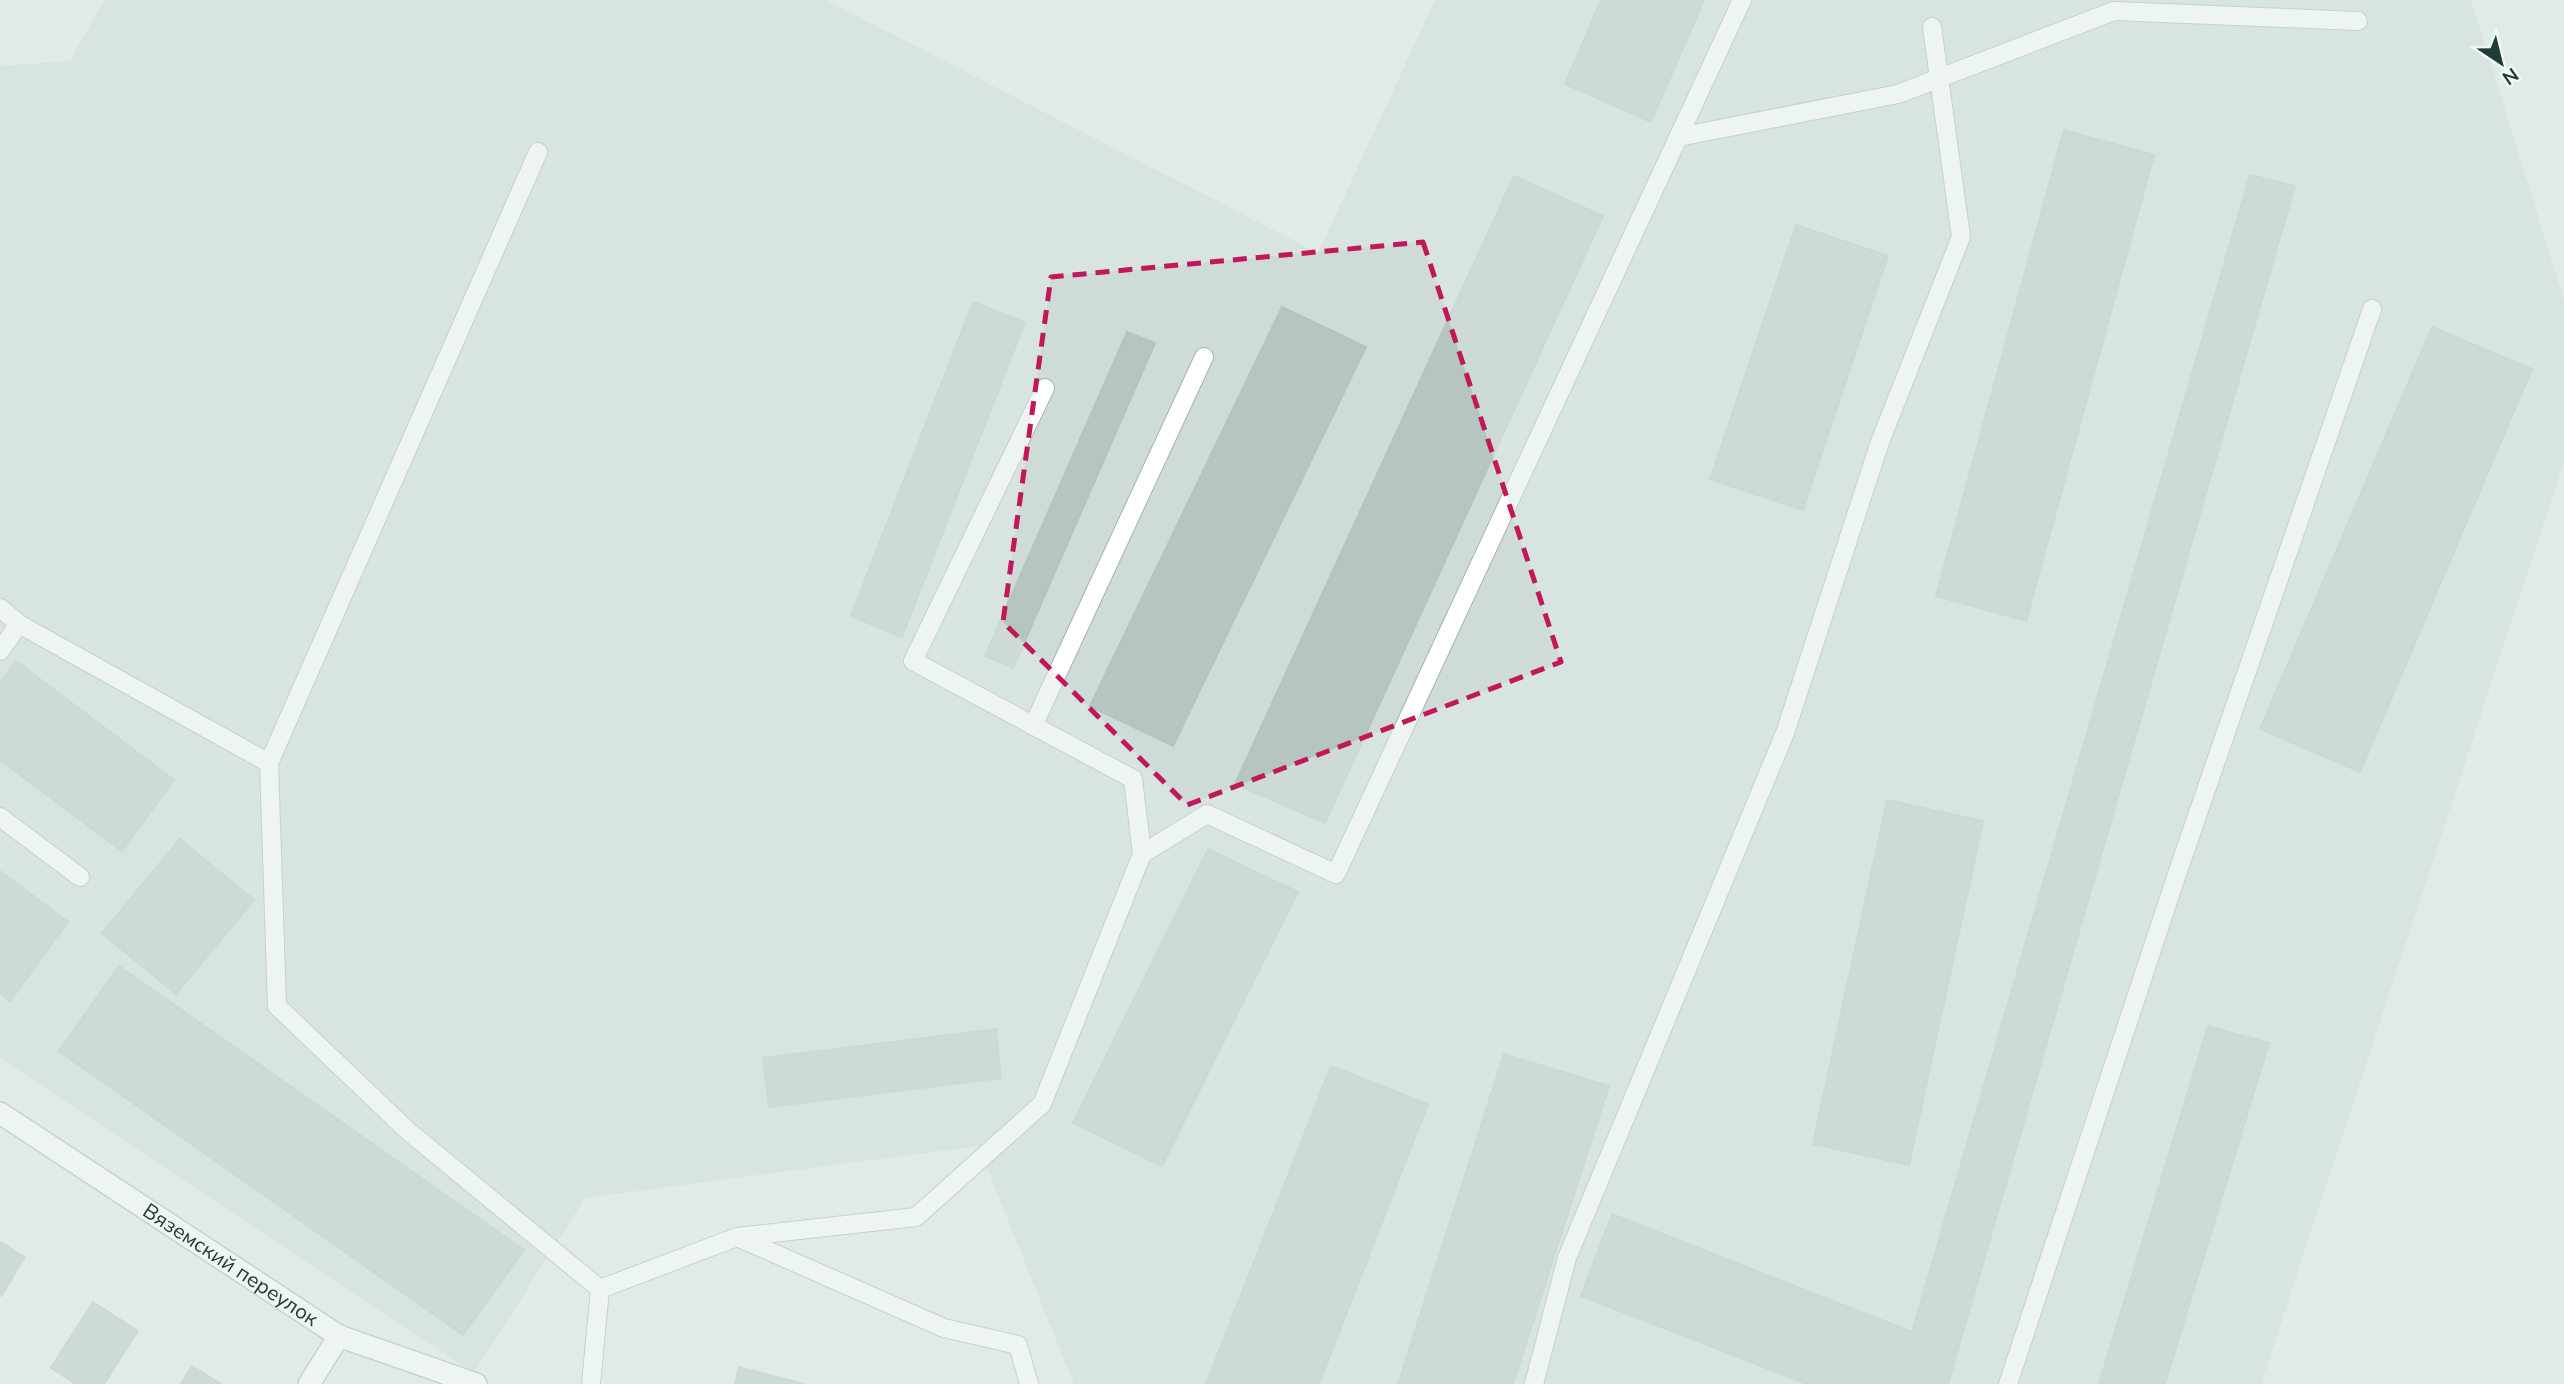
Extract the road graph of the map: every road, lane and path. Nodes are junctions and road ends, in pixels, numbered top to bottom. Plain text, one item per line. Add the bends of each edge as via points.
1 (1742, 0) edge
2 (2358, 21) dead end
3 (1932, 27) dead end
4 (1938, 80) junction
5 (1679, 136) junction
6 (538, 152) dead end
7 (2372, 309) dead end
8 (1204, 357) dead end
9 (1045, 388) dead end
10 (0, 608) edge
11 (19, 624) junction
12 (0, 651) edge
13 (1032, 726) junction
14 (269, 763) junction
15 (0, 817) edge
16 (1142, 854) junction
17 (80, 877) dead end
18 (0, 1114) edge
19 (737, 1237) junction
20 (600, 1289) junction
21 (339, 1336) junction
22 (309, 1384) edge
23 (477, 1384) edge
24 (591, 1384) edge
25 (1029, 1384) edge
26 (1534, 1384) edge
27 (2008, 1384) edge

1 - 5 lane
2 - 4 lane via 2114,12
3 - 4 lane
4 - 5 lane via 1899,94
4 - 26 lane via 1961,237 1881,442 1785,733 1567,1258
5 - 16 lane via 1336,874 1207,814
6 - 14 lane
7 - 27 lane
8 - 13 lane
9 - 13 lane via 913,661
10 - 11 lane
11 - 12 lane
11 - 14 lane
13 - 16 lane via 1133,779
14 - 20 lane via 277,1006 408,1132
15 - 17 lane
16 - 19 lane via 1042,1104 916,1217
18 - 21 street, Вяземский переулок
19 - 20 lane
19 - 25 lane via 944,1328 1018,1345
20 - 24 lane
21 - 22 street
21 - 23 street, Вяземский переулок

